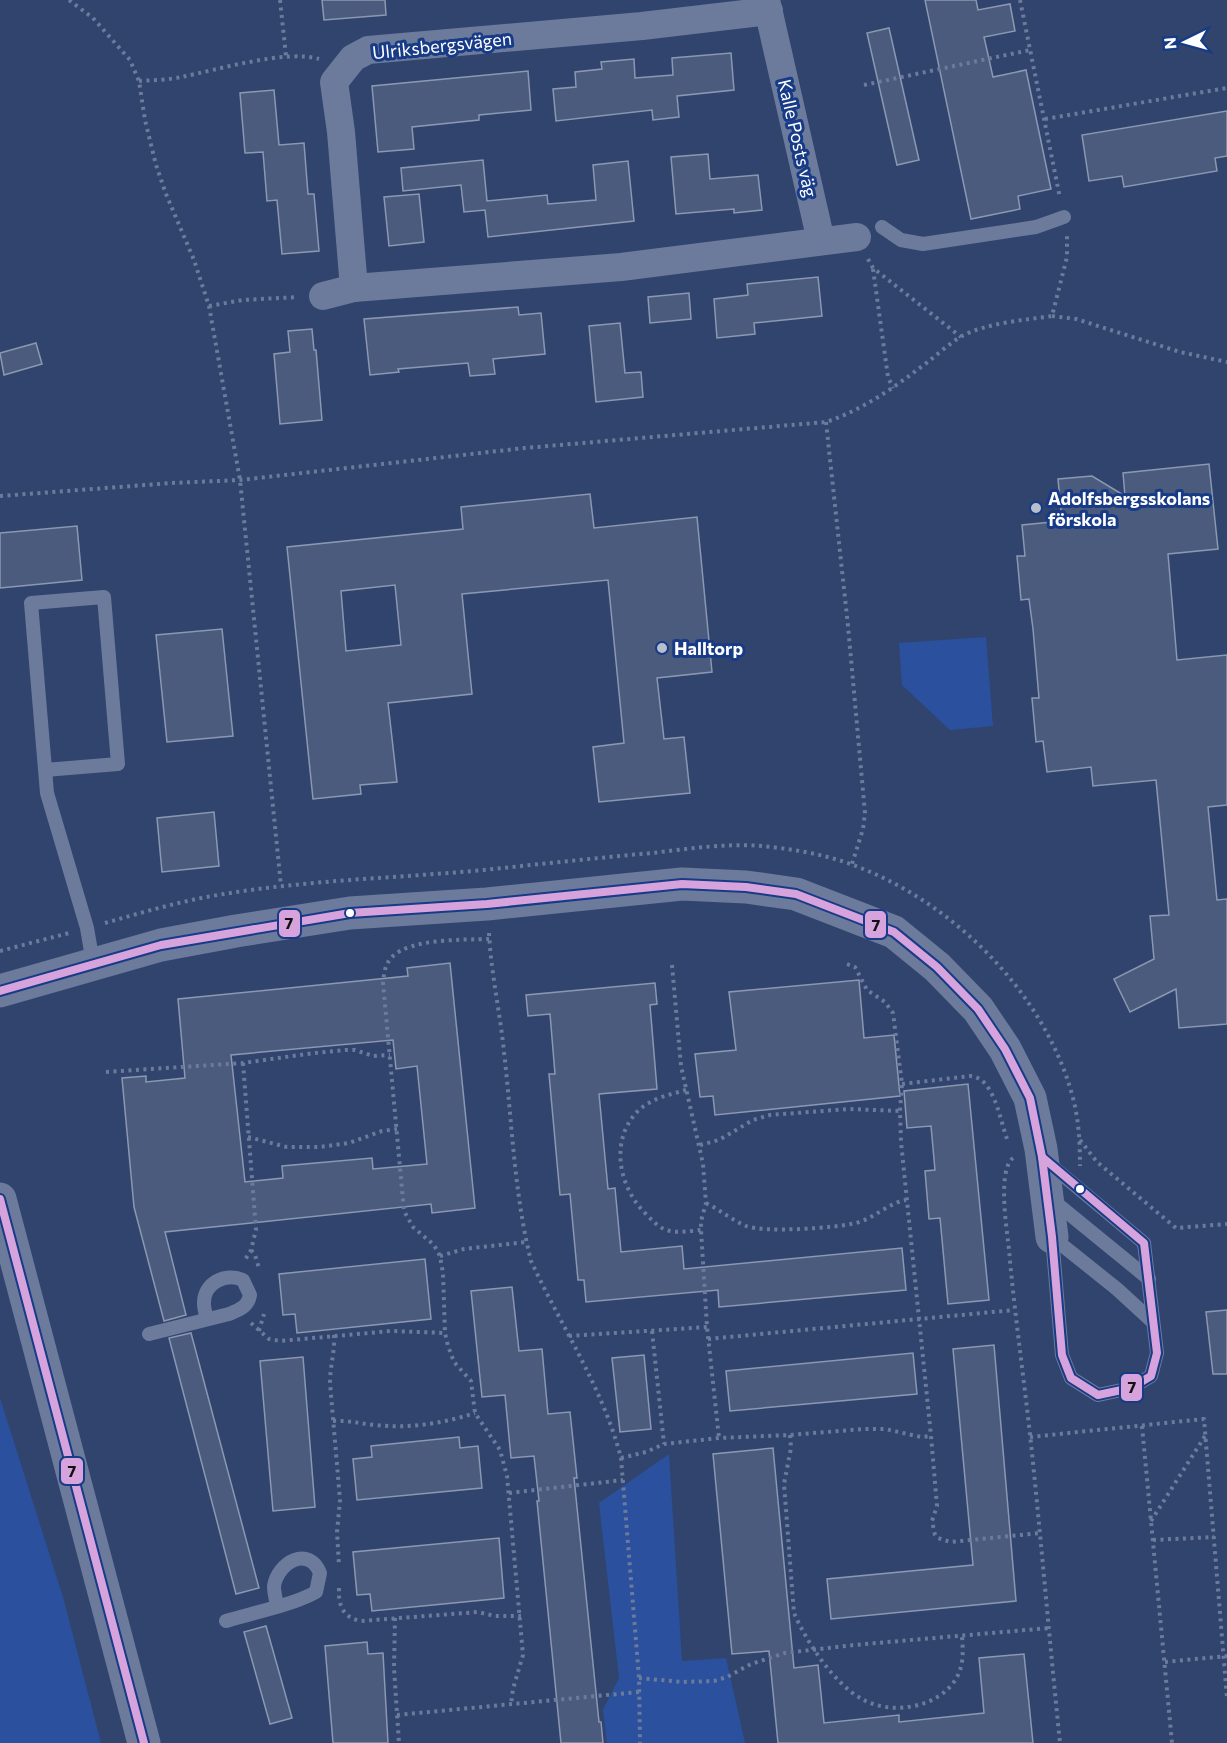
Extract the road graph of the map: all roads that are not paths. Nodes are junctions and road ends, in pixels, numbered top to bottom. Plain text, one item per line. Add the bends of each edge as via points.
1 (768, 6) edge
2 (1064, 217) road end
3 (869, 232) joint
4 (821, 241) junction
5 (354, 288) junction
6 (322, 296) road end
7 (45, 770) junction
8 (93, 963) junction
9 (0, 991) edge
10 (1027, 1153) junction
11 (1047, 1196) junction
12 (0, 1199) edge
13 (1052, 1237) junction
14 (1149, 1279) junction
15 (207, 1319) junction
16 (1153, 1322) junction
17 (149, 1334) dead end
18 (277, 1606) dead end
19 (226, 1621) dead end
20 (144, 1743) edge

1 - 4 street, Kalle Posts väg
1 - 5 street, Ulriksbergsvägen via 642,26 368,50 354,58 334,82
2 - 3 lane via 1036,227 923,244
3 - 4 street
4 - 5 street via 621,267
5 - 6 street
7 - 7 lane via 118,764 104,597 31,603
7 - 8 lane via 47,793 87,928
8 - 9 street
8 - 10 street via 161,945 338,915 682,884 796,894 894,932 978,1009 1005,1049 1030,1098
10 - 11 street
10 - 14 lane via 1144,1243
11 - 13 street
11 - 14 lane
12 - 20 street
13 - 16 lane
13 - 16 lane via 1062,1355 1071,1378 1098,1395 1131,1388 1151,1376 1157,1353
14 - 16 lane
15 - 15 lane via 247,1304 250,1294 243,1280 220,1278 206,1291 203,1304
15 - 17 lane
18 - 19 lane

